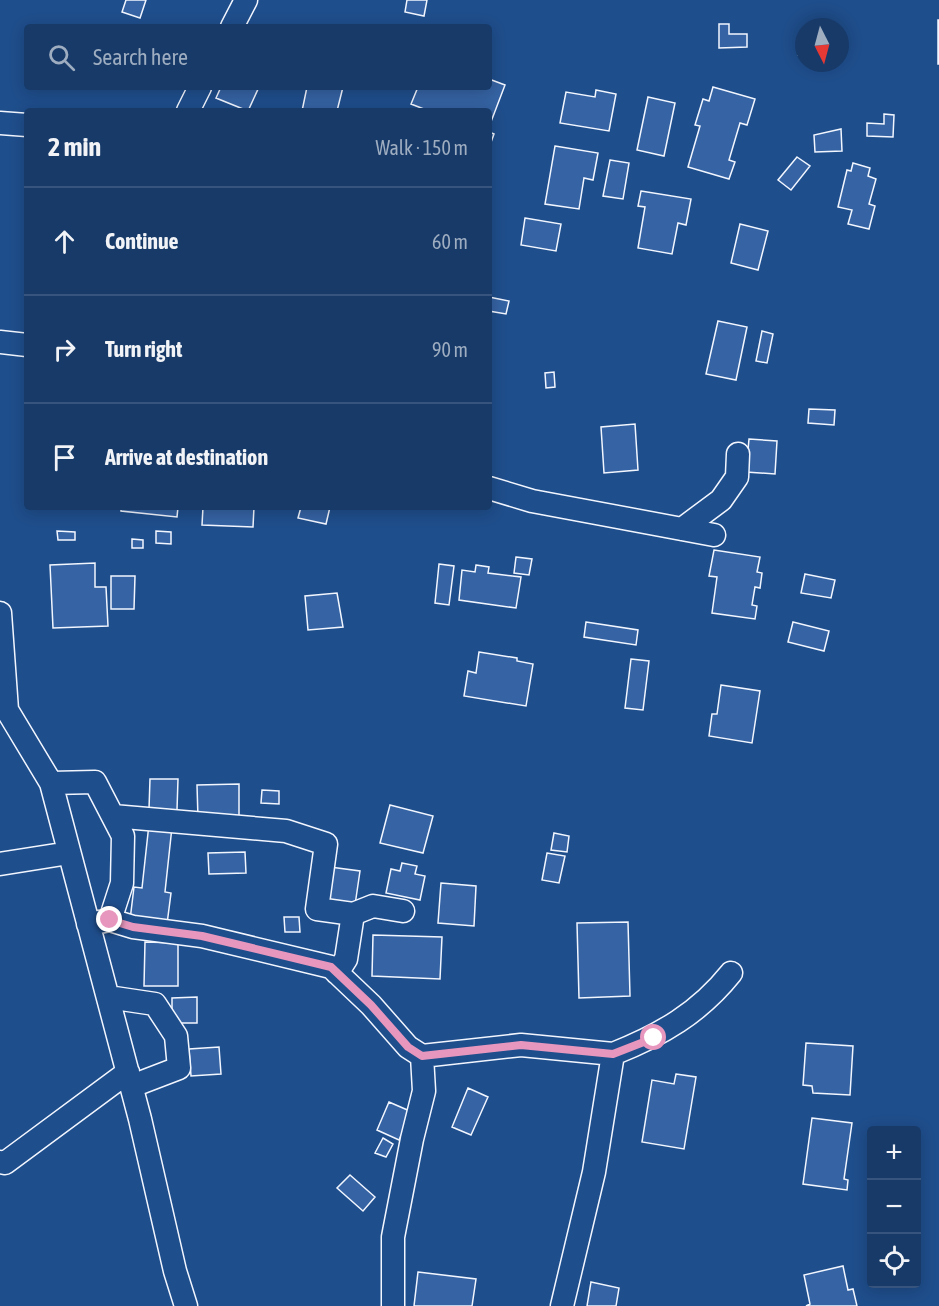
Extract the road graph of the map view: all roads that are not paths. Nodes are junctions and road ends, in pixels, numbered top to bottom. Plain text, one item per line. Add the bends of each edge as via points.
1 (246, 0) edge
2 (234, 24) edge
3 (198, 90) edge
4 (190, 108) edge
5 (0, 123) edge
6 (24, 125) edge
7 (0, 342) edge
8 (24, 346) edge
9 (738, 454) dead end
10 (492, 489) edge
11 (682, 529) junction
12 (714, 535) dead end
13 (0, 612) edge
14 (51, 783) junction
15 (112, 816) junction
16 (69, 853) junction
17 (0, 864) edge
18 (403, 911) dead end
19 (353, 914) junction
20 (99, 922) junction
21 (337, 973) junction
22 (732, 973) dead end
23 (108, 997) junction
24 (613, 1054) junction
25 (422, 1056) junction
26 (130, 1079) junction
27 (0, 1162) edge
28 (186, 1306) edge
29 (393, 1306) edge
30 (562, 1306) edge

1 - 2 street
3 - 4 street
5 - 6 street
7 - 8 street
9 - 11 street via 737,477 721,500
10 - 11 street via 532,501
11 - 12 street
13 - 14 street via 7,710
14 - 15 street via 95,782
14 - 16 street
15 - 19 street via 286,831 326,844 317,909
15 - 20 street via 123,836 122,883
16 - 17 street
16 - 20 street
18 - 19 street via 373,906
19 - 21 street via 346,958
20 - 21 street via 224,941 331,967
20 - 23 street
21 - 25 street via 408,1047
22 - 24 street via 712,997 654,1038
23 - 26 street
23 - 26 street via 155,1004 176,1036 179,1068
24 - 25 street via 521,1045
24 - 30 street via 594,1172
25 - 29 street via 424,1091 393,1237
26 - 27 street
26 - 28 street

